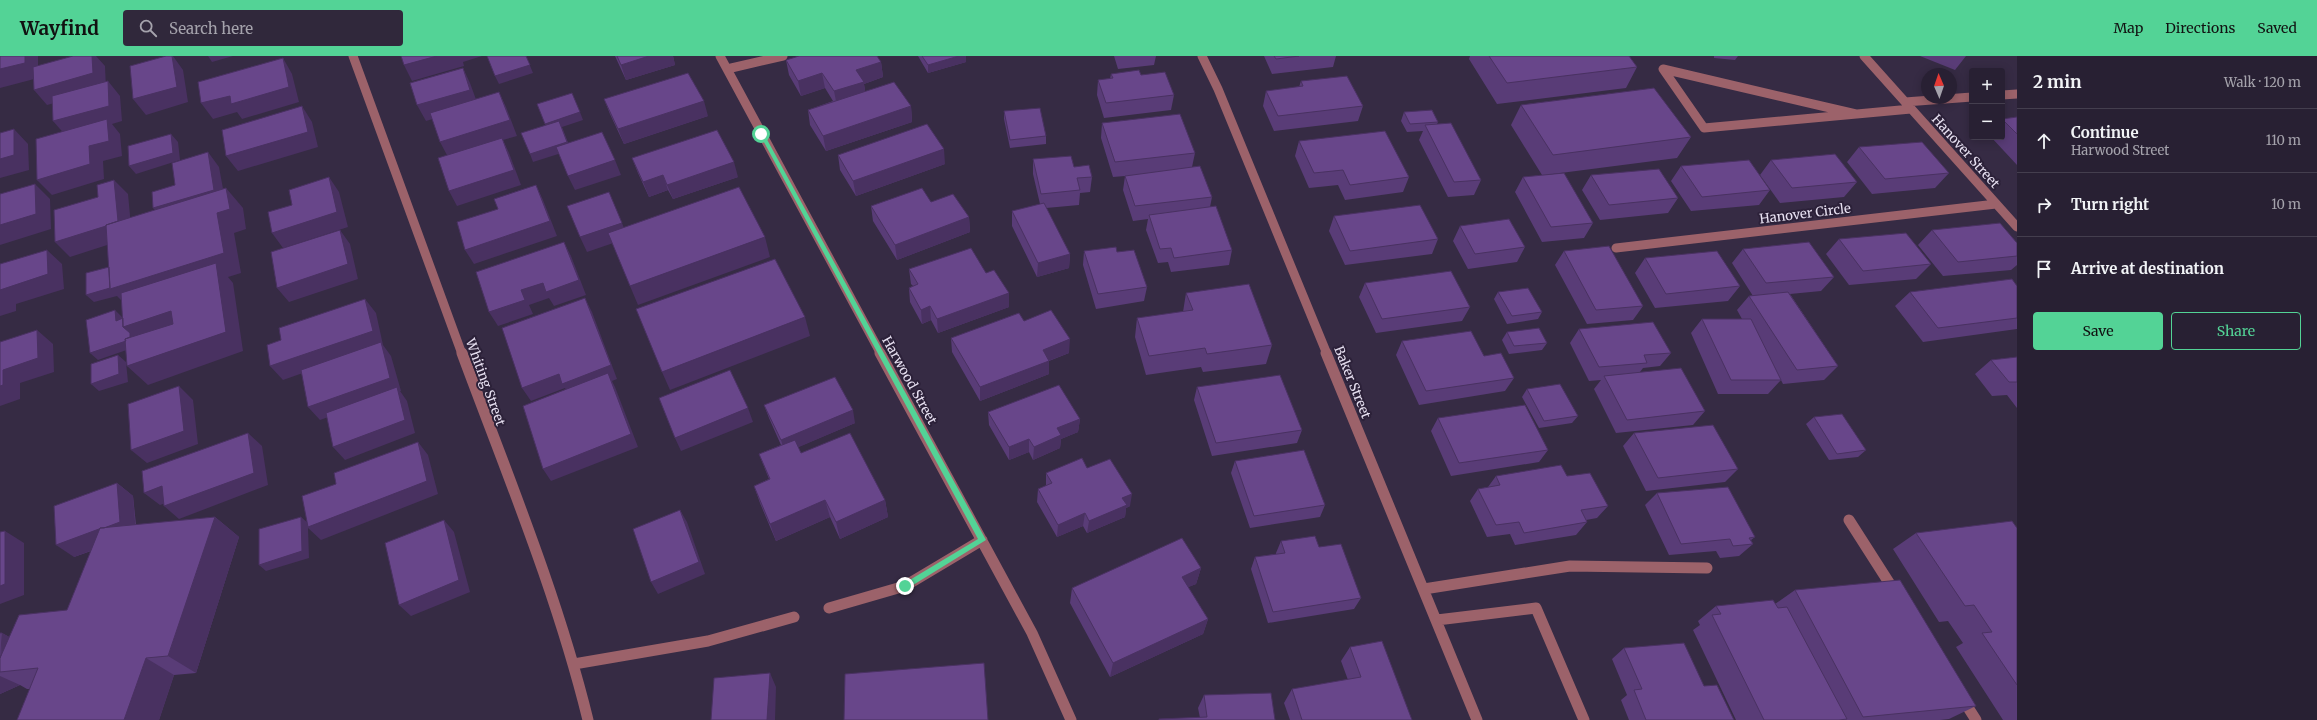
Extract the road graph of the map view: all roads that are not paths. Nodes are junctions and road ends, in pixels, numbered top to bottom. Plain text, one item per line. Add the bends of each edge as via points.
1 (353, 56) edge
2 (720, 56) edge
3 (783, 56) edge
4 (1202, 56) edge
5 (1864, 56) edge
6 (727, 69) junction
7 (2017, 94) edge
8 (2005, 95) edge
9 (1969, 97) edge
10 (1905, 102) junction
11 (1911, 109) junction
12 (1856, 114) junction
13 (1996, 204) junction
14 (2017, 227) edge
15 (1616, 248) dead end
16 (1849, 520) dead end
17 (982, 540) junction
18 (1707, 568) dead end
19 (1424, 589) junction
20 (1900, 600) edge
21 (829, 608) dead end
22 (794, 617) dead end
23 (1437, 620) junction
24 (574, 664) junction
25 (1955, 687) edge
26 (588, 720) edge
27 (1071, 720) edge
28 (1477, 720) edge
29 (1584, 720) edge
30 (1976, 720) edge

1 - 24 street, Whiting Street via 553,600
2 - 6 street, Harwood Street
3 - 6 street
4 - 19 street, Baker Street via 1218,89
5 - 10 street, Hanover Street
6 - 17 street, Harwood Street
7 - 8 street
9 - 10 street
10 - 11 street, Hanover Street
11 - 12 street
11 - 13 street, Hanover Street
12 - 12 street via 1704,128 1663,69 1787,98
13 - 14 street, Hanover Street
13 - 15 street, Hanover Circle
16 - 20 street
17 - 21 street via 905,586
17 - 27 street, Harwood Street via 1032,633
18 - 19 street via 1570,566
19 - 23 street, Baker Street
22 - 24 street via 708,641
23 - 28 street, Baker Street
23 - 29 street via 1536,608
24 - 26 street, Whiting Street
25 - 30 street

